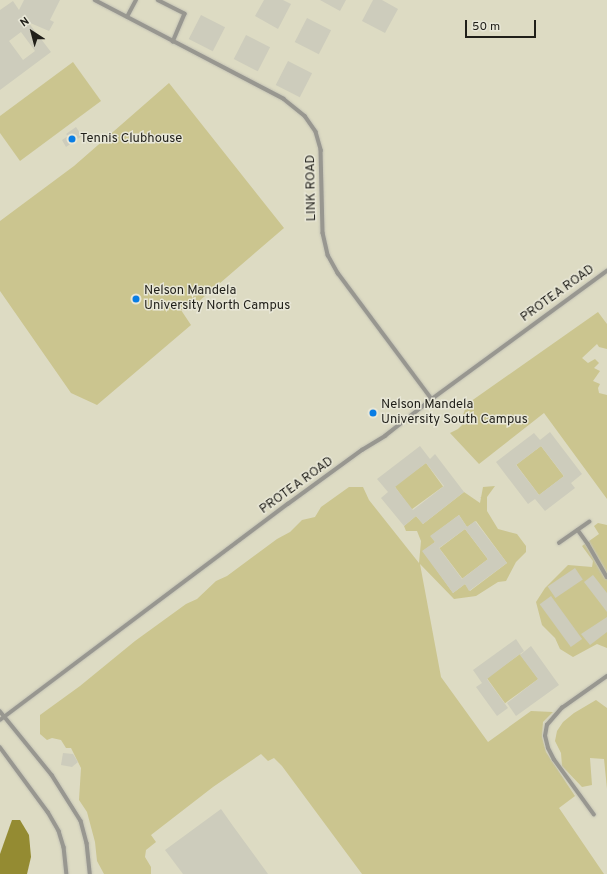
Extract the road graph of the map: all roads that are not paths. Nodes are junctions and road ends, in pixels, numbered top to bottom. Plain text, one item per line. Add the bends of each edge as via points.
1 (95, 0) edge
2 (136, 0) edge
3 (158, 0) edge
4 (127, 17) junction
5 (173, 42) junction
6 (607, 271) edge
7 (432, 399) junction
8 (589, 522) dead end
9 (578, 530) junction
10 (559, 544) dead end
11 (607, 577) edge
12 (607, 676) edge
13 (0, 711) edge
14 (4, 716) junction
15 (0, 720) edge
16 (0, 747) edge
17 (594, 815) dead end
18 (68, 874) edge
19 (90, 874) edge

1 - 4 lane, LINK ROAD
2 - 4 lane
3 - 5 lane via 186,14
4 - 5 lane, LINK ROAD
5 - 7 lane, LINK ROAD via 284,99 305,116 316,132 321,150 323,234 328,254 338,273
6 - 7 lane, PROTEA ROAD
7 - 14 lane, PROTEA ROAD
8 - 9 lane
9 - 10 lane
9 - 11 lane
12 - 17 lane via 562,708 547,725 545,736 554,760
13 - 14 lane
14 - 15 lane, PROTEA ROAD
14 - 19 lane via 52,775 81,821 87,843
16 - 18 lane via 60,831

